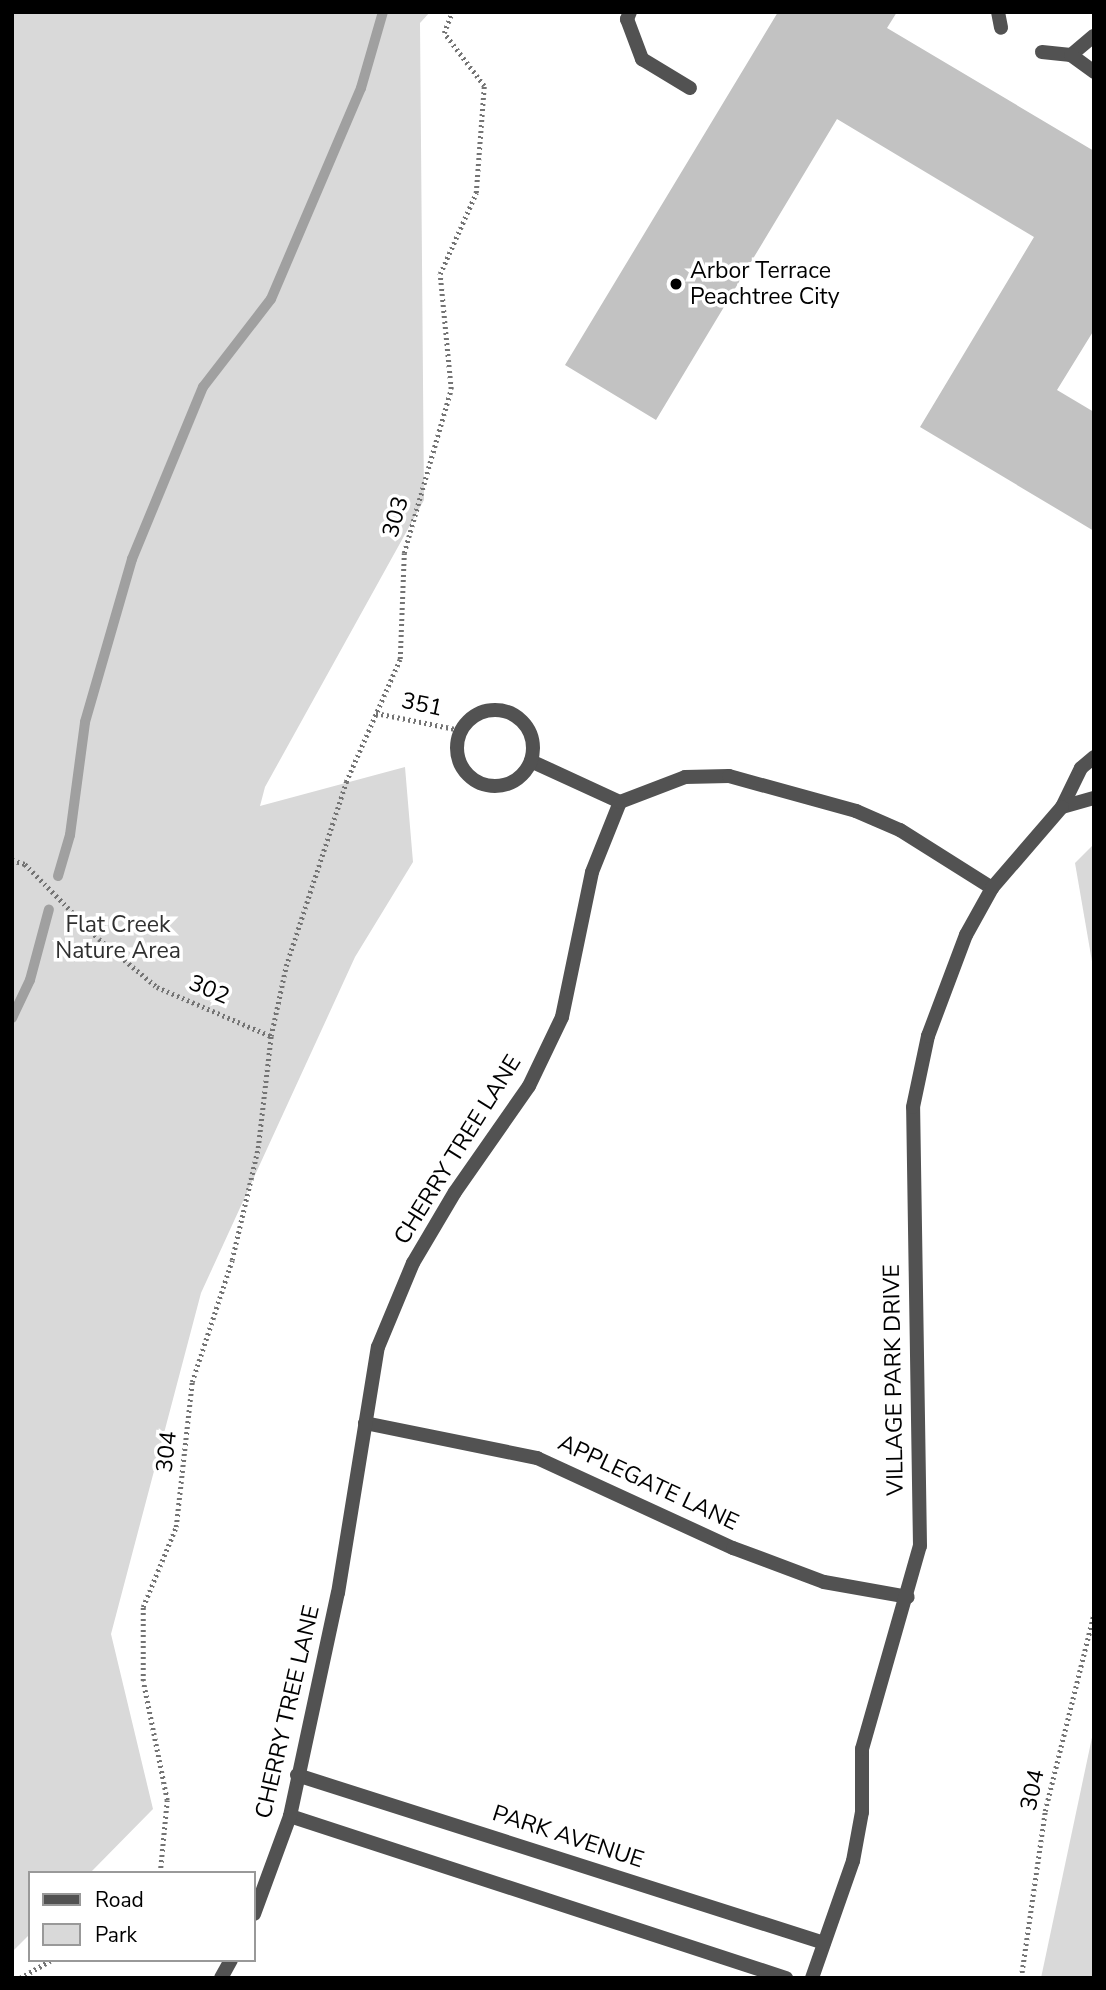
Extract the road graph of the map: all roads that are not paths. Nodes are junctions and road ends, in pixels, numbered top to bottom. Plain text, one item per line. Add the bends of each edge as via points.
1 (630, 12) edge
2 (998, 12) edge
3 (1001, 28) dead end
4 (1094, 36) edge
5 (1042, 52) dead end
6 (1071, 55) junction
7 (1094, 72) edge
8 (690, 88) dead end
9 (1094, 757) edge
10 (531, 761) junction
11 (1094, 798) edge
12 (620, 802) junction
13 (1062, 807) junction
14 (992, 888) junction
15 (365, 1423) junction
16 (908, 1597) junction
17 (297, 1775) junction
18 (290, 1816) junction
19 (256, 1909) edge
20 (824, 1943) junction
21 (230, 1962) edge
22 (221, 1978) edge
23 (786, 1978) edge
24 (812, 1978) edge

1 - 8 street via 627,19 642,59
2 - 3 street
4 - 6 street
5 - 6 street
6 - 7 street
9 - 13 street, VILLAGE PARK DRIVE via 1081,768
10 - 10 street via 516,780 491,786 479,783 456,754 460,730 478,713 504,711 525,724 531,736
10 - 12 street
11 - 13 street
12 - 14 street via 685,778 729,776 900,830
12 - 15 street, CHERRY TREE LANE via 592,872 562,1017 529,1086 455,1192 413,1264 378,1347
13 - 14 street, VILLAGE PARK DRIVE
14 - 16 street, VILLAGE PARK DRIVE via 945,984 913,1107 920,1546
15 - 16 street, APPLEGATE LANE via 537,1458 733,1548 824,1582
15 - 17 street, CHERRY TREE LANE via 338,1594
16 - 20 street, VILLAGE PARK DRIVE via 862,1749 862,1812 853,1861
17 - 18 street, CHERRY TREE LANE
17 - 20 street, PARK AVENUE
18 - 19 street, CHERRY TREE LANE
18 - 23 street
20 - 24 street, VILLAGE PARK DRIVE
21 - 22 street

